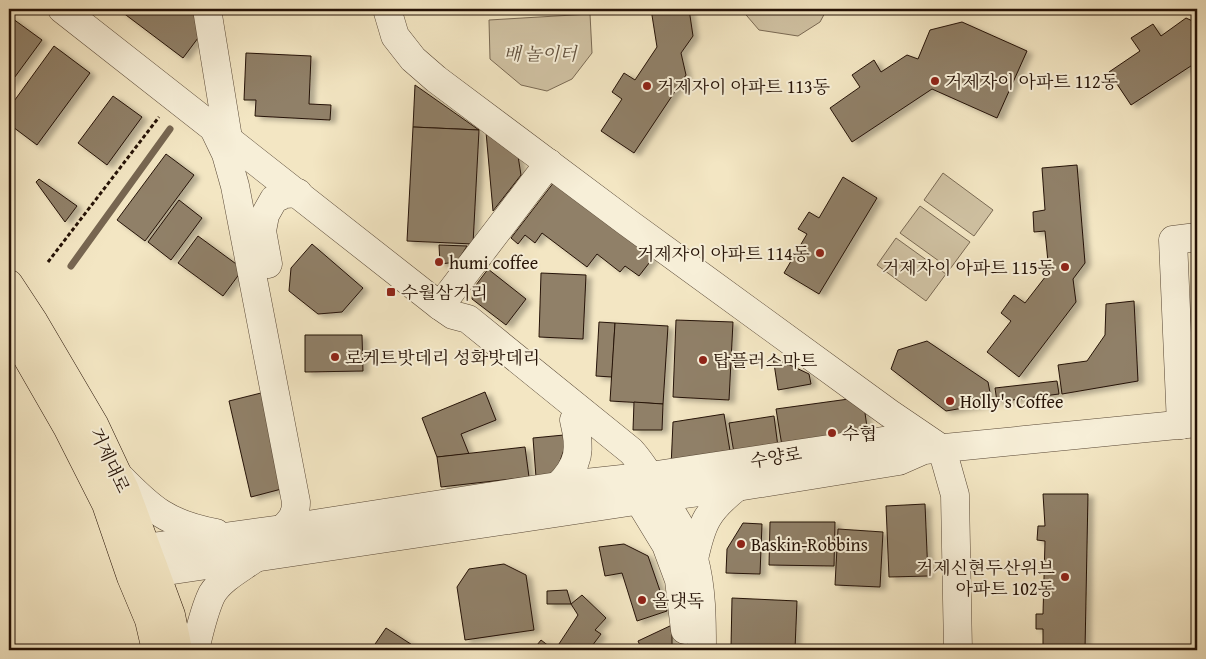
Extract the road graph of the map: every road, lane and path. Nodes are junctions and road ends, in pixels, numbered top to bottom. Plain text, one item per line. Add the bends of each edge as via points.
1 (62, 9) edge
2 (207, 9) edge
3 (387, 9) edge
4 (174, 96) junction
5 (220, 132) junction
6 (549, 163) junction
7 (298, 193) junction
8 (1197, 237) edge
9 (48, 262) dead end
10 (9, 284) edge
11 (447, 310) junction
12 (9, 326) edge
13 (574, 420) junction
14 (1189, 424) edge
15 (933, 449) junction
16 (119, 476) junction
17 (558, 486) junction
18 (737, 487) junction
19 (644, 488) junction
20 (333, 521) junction
21 (282, 529) junction
22 (232, 536) junction
23 (135, 549) junction
24 (258, 556) junction
25 (694, 559) junction
26 (144, 575) junction
27 (156, 650) edge
28 (178, 650) edge
29 (195, 650) edge
30 (685, 650) edge
31 (702, 650) edge
32 (958, 650) edge

1 - 4 street
2 - 5 street
3 - 6 street via 395,36 412,59
4 - 5 street
4 - 9 path
5 - 7 street
5 - 21 street via 235,186 296,502 296,513
6 - 11 street
6 - 15 street via 890,413
7 - 11 street
7 - 20 street via 274,199 265,215 262,231 310,501
8 - 14 street via 1173,240
10 - 16 main road, 거제대로 via 94,424
11 - 13 street via 460,329
11 - 19 street via 468,319 631,451 640,460
12 - 23 main road, 거제대로 via 72,435 106,504
13 - 17 street via 579,439 578,454 570,473
13 - 19 street
14 - 15 street, 수양로
15 - 18 street, 수양로 via 899,460
15 - 19 street, 수양로 via 896,439
15 - 32 street via 955,495
16 - 22 street via 142,500 168,518 195,529
16 - 23 main road, 거제대로
17 - 19 street
17 - 20 street
18 - 19 street, 수양로
18 - 25 street via 710,511 698,538
19 - 24 street
19 - 25 street via 685,536
19 - 30 street via 679,580
20 - 21 street
21 - 22 street
22 - 23 street
23 - 26 main road, 거제대로
24 - 26 street
24 - 29 street via 230,575 213,593
25 - 31 street
26 - 27 main road, 거제대로
26 - 28 main road, 거제대로 via 171,615

